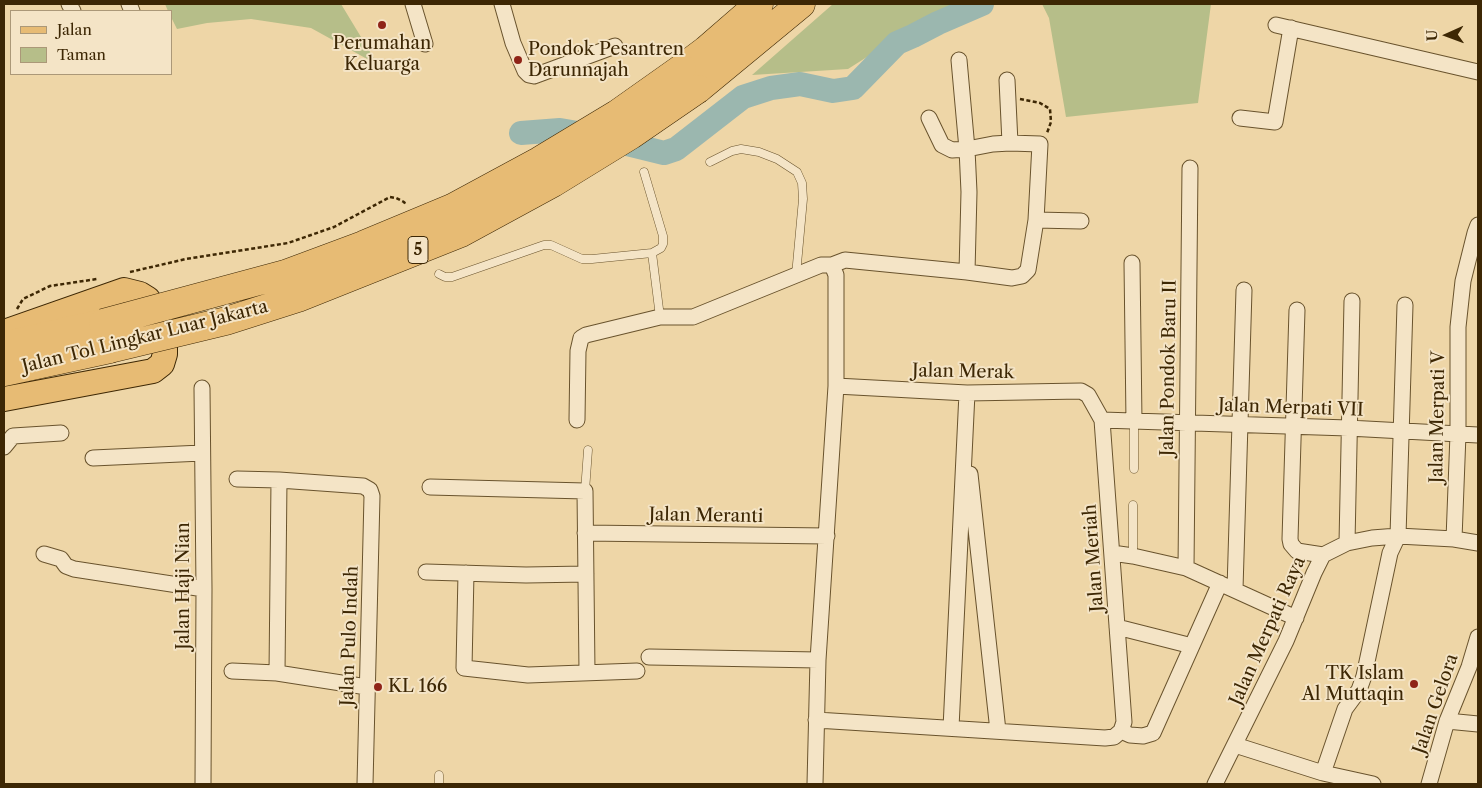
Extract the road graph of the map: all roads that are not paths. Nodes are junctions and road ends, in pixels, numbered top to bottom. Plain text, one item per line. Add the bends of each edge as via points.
1 (413, 4) edge
2 (502, 4) edge
3 (759, 4) edge
4 (801, 4) edge
5 (1276, 25) dead end
6 (1291, 28) junction
7 (425, 44) dead end
8 (615, 46) dead end
9 (959, 60) dead end
10 (1478, 72) edge
11 (1007, 80) dead end
12 (929, 118) dead end
13 (1240, 118) dead end
14 (1010, 143) junction
15 (967, 149) junction
16 (710, 162) dead end
17 (1190, 168) dead end
18 (644, 172) dead end
19 (1036, 220) junction
20 (1081, 221) dead end
21 (1478, 225) edge
22 (652, 253) junction
23 (1132, 263) dead end
24 (832, 265) junction
25 (967, 272) junction
26 (439, 274) dead end
27 (796, 275) junction
28 (1244, 290) dead end
29 (1352, 301) dead end
30 (1405, 305) dead end
31 (1297, 310) dead end
32 (660, 317) junction
33 (8, 323) edge
34 (4, 346) edge
35 (4, 372) edge
36 (836, 386) junction
37 (202, 388) dead end
38 (967, 393) junction
39 (1088, 395) joint
40 (4, 399) edge
41 (577, 420) dead end
42 (1102, 420) junction
43 (1134, 422) junction
44 (1186, 424) junction
45 (1240, 426) junction
46 (1293, 427) junction
47 (1348, 428) junction
48 (1402, 431) junction
49 (61, 433) dead end
50 (1458, 434) junction
51 (1478, 435) edge
52 (4, 447) edge
53 (588, 450) dead end
54 (964, 452) junction
55 (202, 453) junction
56 (93, 458) dead end
57 (1134, 469) dead end
58 (237, 480) dead end
59 (279, 480) junction
60 (430, 487) dead end
61 (585, 491) junction
62 (1133, 504) dead end
63 (585, 533) junction
64 (827, 536) junction
65 (1398, 536) junction
66 (1454, 539) junction
67 (1347, 543) junction
68 (1478, 543) edge
69 (1112, 553) junction
70 (44, 554) dead end
71 (1323, 555) junction
72 (1133, 556) junction
73 (1186, 568) junction
74 (426, 572) dead end
75 (466, 573) junction
76 (586, 574) junction
77 (1220, 583) junction
78 (204, 589) junction
79 (1235, 589) junction
80 (1296, 618) junction
81 (1117, 627) junction
82 (1478, 637) edge
83 (1192, 646) junction
84 (650, 657) dead end
85 (818, 660) junction
86 (232, 671) dead end
87 (638, 671) dead end
88 (277, 672) junction
89 (587, 672) junction
90 (367, 687) junction
91 (816, 720) junction
92 (1447, 720) junction
93 (1478, 724) edge
94 (1122, 727) junction
95 (951, 728) junction
96 (998, 731) junction
97 (1235, 745) junction
98 (1323, 773) junction
99 (440, 775) dead end
100 (203, 784) edge
101 (365, 784) edge
102 (439, 784) edge
103 (816, 784) edge
104 (1215, 784) edge
105 (1373, 784) edge
106 (1429, 784) edge

1 - 7 street
2 - 8 street via 513,43 528,75 534,76
3 - 34 highway, Jalan Tol Lingkar Luar Jakarta / 5, bridge via 706,50 617,114 452,208 285,274 103,324
4 - 35 highway, Jalan Tol Lingkar Luar Jakarta / 5, bridge via 698,89 631,135 553,183 461,233 298,298 226,321
5 - 6 street
6 - 10 street
6 - 13 street via 1275,122
9 - 15 street
11 - 14 street
12 - 15 street via 942,145 952,150
14 - 15 street
14 - 19 street via 1040,144
15 - 25 street
16 - 27 lane via 741,149 777,159 797,172 803,199
17 - 44 street, Jalan Pondok Baru II
18 - 22 lane via 663,236 661,248
19 - 20 street
19 - 25 street via 1028,270 1022,276 1012,278
21 - 50 street, Jalan Merpati V via 1461,295
22 - 26 lane via 592,259 544,245 452,277
22 - 32 lane
23 - 43 street
24 - 25 street via 845,260
24 - 27 street
24 - 36 street via 836,275
27 - 32 street via 693,317
28 - 45 street
29 - 47 street
30 - 48 street
31 - 46 street
32 - 41 street via 581,338
33 - 40 main road via 124,290 148,299 166,332 165,354 162,364 153,371
36 - 38 street, Jalan Merak
36 - 64 street
37 - 55 street, Jalan Haji Nian
38 - 39 street, Jalan Merak via 1081,391
38 - 54 street
39 - 42 street, Jalan Meriah
42 - 43 street, Jalan Merpati VII
42 - 69 street, Jalan Meriah
43 - 44 street, Jalan Merpati VII
43 - 57 lane
44 - 45 street, Jalan Merpati VII
44 - 73 street, Jalan Pondok Baru II
45 - 46 street, Jalan Merpati VII
45 - 79 street
46 - 47 street, Jalan Merpati VII
46 - 71 street via 1291,544 1297,551
47 - 48 street, Jalan Merpati VII
47 - 67 street
48 - 50 street, Jalan Merpati VII
48 - 65 street
49 - 52 street via 13,436
50 - 51 street, Jalan Merpati VII
50 - 66 street, Jalan Merpati V
53 - 61 lane
54 - 95 street
54 - 96 street via 972,486
55 - 56 street
55 - 78 street, Jalan Haji Nian
58 - 59 street
59 - 88 street
59 - 90 street, Jalan Pulo Indah via 363,486 370,490
60 - 61 street
61 - 63 street
62 - 72 lane
63 - 64 street, Jalan Meranti
63 - 76 street
64 - 85 street
65 - 66 street, Jalan Merpati Raya
65 - 67 street, Jalan Merpati Raya
65 - 98 street via 1390,553 1364,676 1359,690 1345,709
66 - 68 street, Jalan Merpati Raya
67 - 71 street, Jalan Merpati Raya
69 - 72 street
69 - 81 street, Jalan Meriah
70 - 78 street via 60,558 66,566 74,569
71 - 80 street, Jalan Merpati Raya
72 - 73 street
73 - 77 street
74 - 75 street
75 - 76 street
75 - 89 street via 464,668 528,674
76 - 89 street
77 - 79 street
77 - 83 street
78 - 100 street, Jalan Haji Nian
79 - 80 street
80 - 97 street, Jalan Merpati Raya
81 - 83 street
81 - 94 street, Jalan Meriah
82 - 92 street, Jalan Gelora
83 - 94 street via 1152,733 1130,735
84 - 85 street
85 - 91 street
86 - 88 street
87 - 89 street
88 - 90 street
90 - 101 street, Jalan Pulo Indah
91 - 95 street
91 - 103 street
92 - 93 street
92 - 106 street, Jalan Gelora
94 - 96 street via 1114,737 1105,738
95 - 96 street
97 - 98 street
97 - 104 street, Jalan Merpati Raya
98 - 105 street
99 - 102 lane

